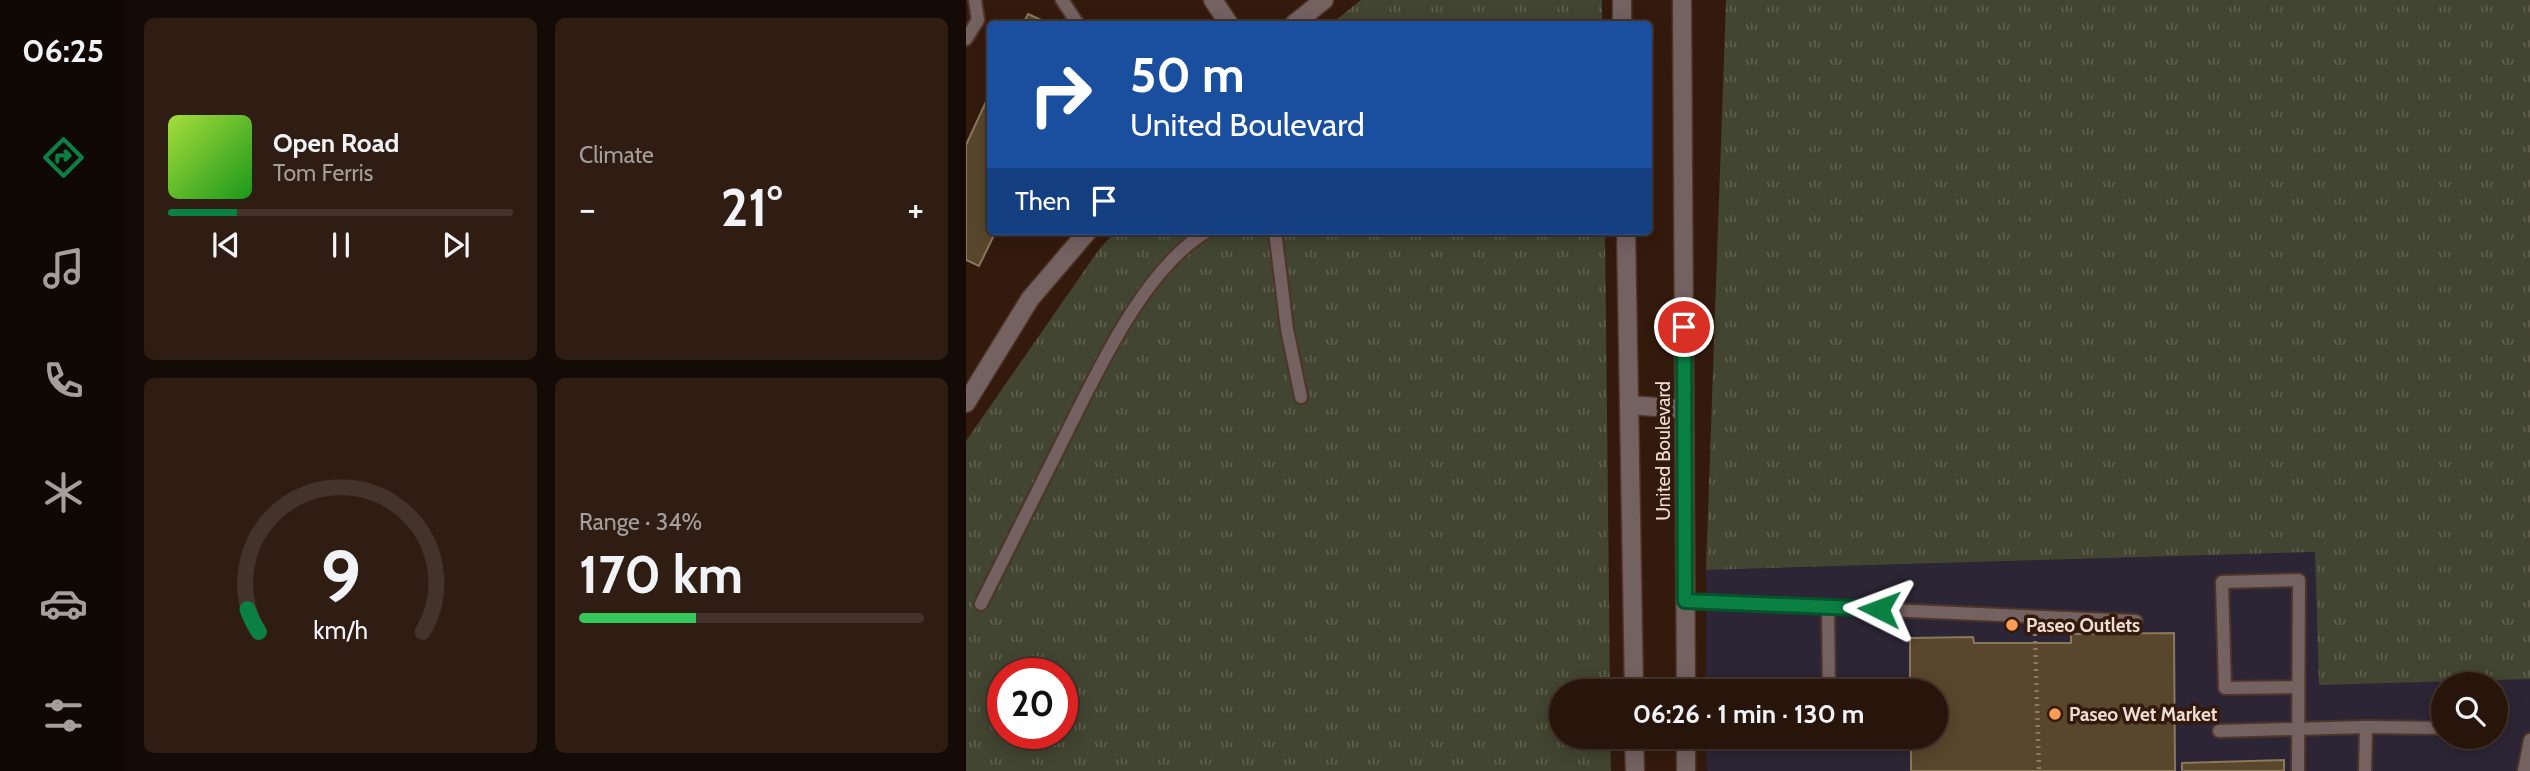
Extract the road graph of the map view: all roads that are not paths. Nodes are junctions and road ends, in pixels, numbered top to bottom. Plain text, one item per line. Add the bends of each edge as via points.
1 (975, 0) edge
2 (1062, 0) edge
3 (1213, 0) edge
4 (1324, 0) edge
5 (1622, 0) edge
6 (1682, 0) edge
7 (1076, 21) edge
8 (1227, 21) edge
9 (1298, 21) edge
10 (1622, 21) edge
11 (966, 39) edge
12 (1085, 235) edge
13 (1204, 235) edge
14 (1275, 235) edge
15 (1626, 235) edge
16 (1301, 397) dead end
17 (966, 403) edge
18 (1629, 405) junction
19 (1684, 409) junction
20 (1685, 601) junction
21 (981, 604) dead end
22 (1828, 607) junction
23 (2136, 621) dead end
24 (1634, 679) edge
25 (1686, 679) edge
26 (1829, 679) edge
27 (2298, 687) junction
28 (2299, 727) junction
29 (2366, 727) junction
30 (2431, 729) edge
31 (2219, 730) dead end
32 (2530, 740) edge
33 (1634, 749) edge
34 (1686, 749) edge
35 (1635, 771) edge
36 (1686, 771) edge
37 (2298, 771) edge
38 (2365, 771) edge
39 (2524, 771) edge

1 - 11 lane via 978,20
2 - 7 lane
3 - 8 street
4 - 9 street
5 - 10 street
6 - 19 street, United Boulevard
12 - 17 street via 1030,299
13 - 21 lane via 1176,256 1134,309
14 - 16 lane
15 - 18 street, United Boulevard
18 - 19 street
18 - 24 street, United Boulevard
19 - 20 street, United Boulevard
20 - 22 lane
20 - 25 street, United Boulevard
22 - 23 lane
22 - 26 lane
27 - 27 lane via 2299,580 2222,582 2225,688
27 - 28 lane
28 - 29 lane
28 - 31 lane
28 - 37 lane
29 - 30 lane
29 - 38 lane
32 - 39 lane
33 - 35 street
34 - 36 street

